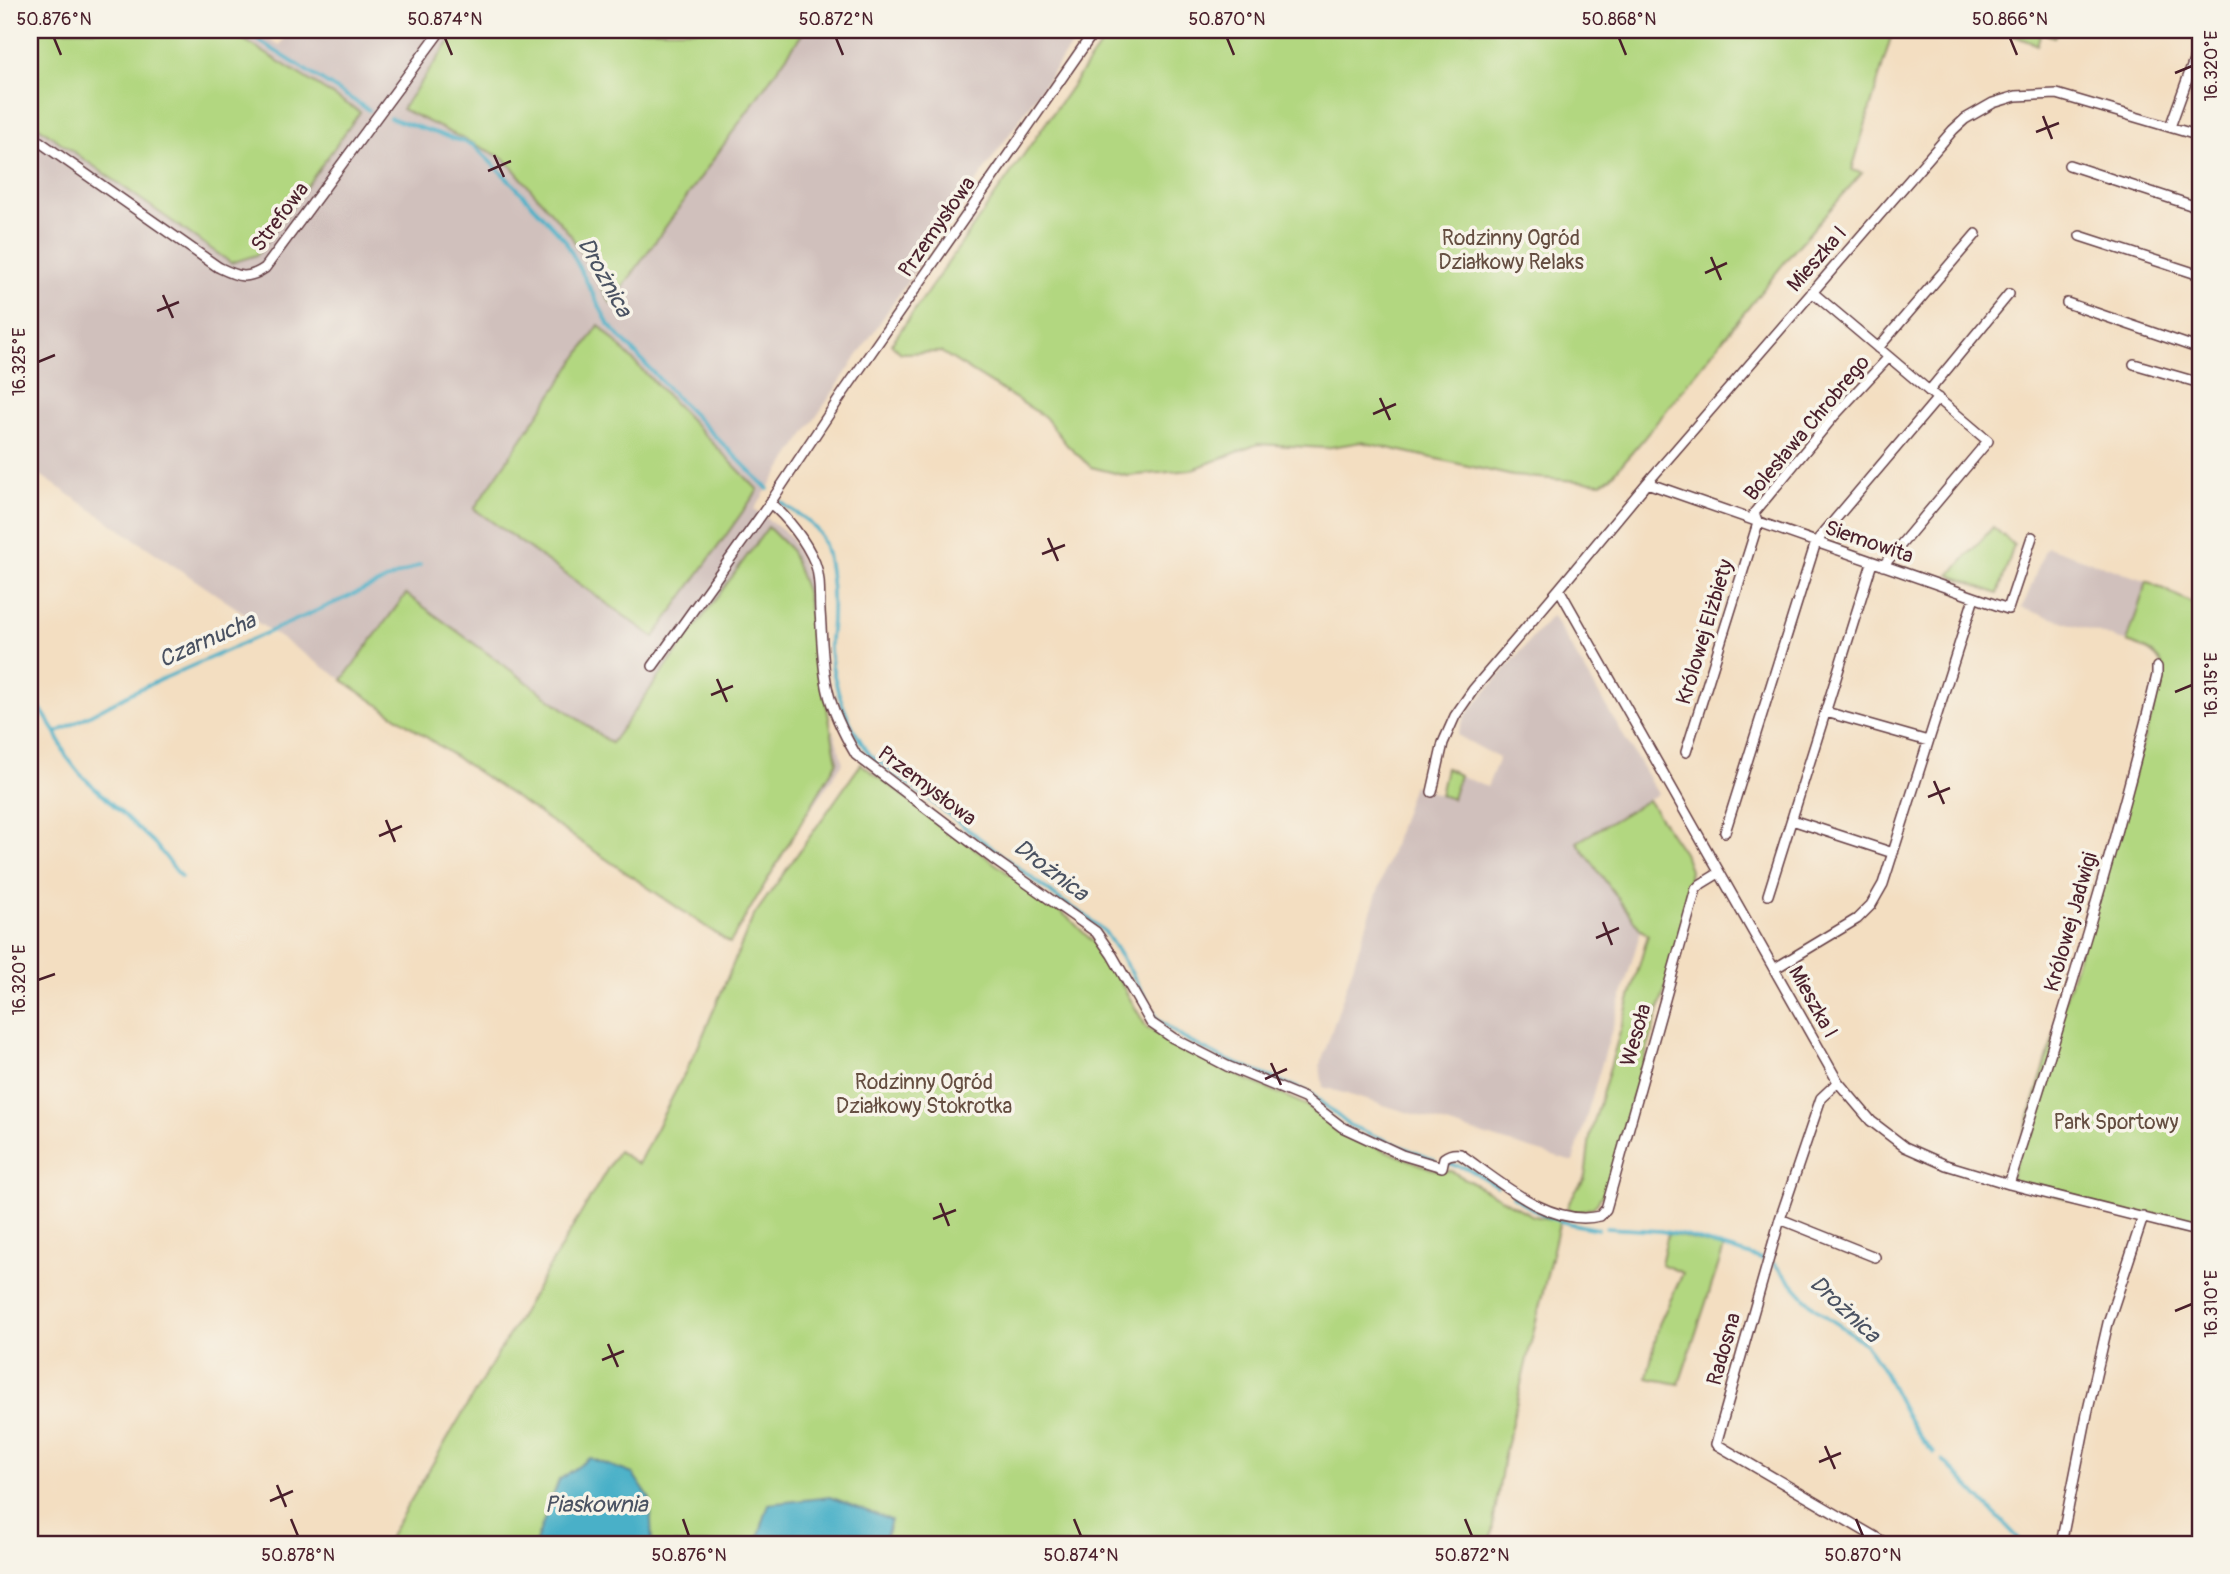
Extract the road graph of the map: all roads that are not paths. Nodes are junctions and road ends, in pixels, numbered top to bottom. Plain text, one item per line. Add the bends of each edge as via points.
1 (441, 30) edge
2 (1096, 30) edge
3 (2200, 44) edge
4 (2170, 127) junction
5 (30, 135) edge
6 (2200, 136) edge
7 (2069, 164) dead end
8 (2200, 208) edge
9 (1976, 234) dead end
10 (2080, 236) dead end
11 (2200, 275) edge
12 (1812, 292) junction
13 (2010, 294) dead end
14 (2067, 303) dead end
15 (1878, 348) junction
16 (2200, 349) edge
17 (1889, 357) junction
18 (2134, 363) dead end
19 (2200, 383) edge
20 (1929, 391) junction
21 (1938, 398) junction
22 (1647, 483) junction
23 (769, 503) junction
24 (1758, 523) junction
25 (2032, 537) dead end
26 (1816, 542) junction
27 (1872, 563) junction
28 (1883, 566) junction
29 (1559, 589) junction
30 (1974, 597) junction
31 (653, 666) dead end
32 (2157, 667) dead end
33 (1826, 712) junction
34 (1928, 741) junction
35 (1686, 752) dead end
36 (1432, 792) dead end
37 (1792, 820) junction
38 (1725, 832) dead end
39 (1893, 853) junction
40 (1719, 873) junction
41 (1768, 895) dead end
42 (1774, 969) junction
43 (1838, 1082) junction
44 (2009, 1184) junction
45 (1600, 1216) joint
46 (2143, 1217) junction
47 (1780, 1219) junction
48 (2200, 1232) edge
49 (1875, 1257) dead end
50 (1887, 1544) edge
51 (2061, 1544) edge

1 - 5 street, Strefowa via 265,268 247,277 218,267
2 - 23 street, Przemysłowa
3 - 4 street
4 - 6 street, Mieszka I
4 - 12 street, Mieszka I via 2057,94 2016,96 1987,106 1953,130 1927,157
7 - 8 street
9 - 15 street
10 - 11 street
12 - 15 street, Bolesława Chrobrego
12 - 22 street, Mieszka I
13 - 20 street
14 - 16 street
15 - 17 street, Bolesława Chrobrego
17 - 20 street, Bolesława Chrobrego
17 - 24 street, Bolesława Chrobrego via 1758,507 1754,513
18 - 19 street
20 - 21 street, Bolesława Chrobrego
21 - 26 street
21 - 28 street, Bolesława Chrobrego via 1988,441
22 - 24 street, Siemowita
22 - 29 street, Mieszka I
23 - 31 street
23 - 45 street, Przemysłowa via 815,564 828,692 856,755 1096,932 1151,1023 1227,1066 1304,1098 1342,1127 1402,1155 1442,1167 1448,1155 1460,1154 1541,1209 1576,1218
24 - 26 street, Siemowita
24 - 35 street, Królowej Elżbiety
25 - 30 street, Siemowita via 2008,609
26 - 27 street, Siemowita
26 - 38 street
27 - 28 street, Siemowita
27 - 33 street
28 - 30 street, Siemowita
29 - 36 street, Mieszka I via 1455,716 1443,743
29 - 40 street, Mieszka I
30 - 34 street
32 - 44 street, Królowej Jadwigi via 2084,944
33 - 34 street
33 - 37 street
34 - 39 street
37 - 39 street
37 - 41 street
39 - 42 street via 1883,884 1857,919
40 - 42 street, Mieszka I
40 - 45 street, Wesoła via 1696,890 1606,1209
42 - 43 street, Mieszka I
43 - 44 street, Mieszka I via 1871,1121 1905,1147 1946,1166
43 - 47 street, Radosna via 1821,1098
44 - 46 street, Mieszka I
46 - 48 street, Mieszka I
46 - 51 street via 2108,1323
47 - 49 street
47 - 50 street, Radosna via 1716,1444

